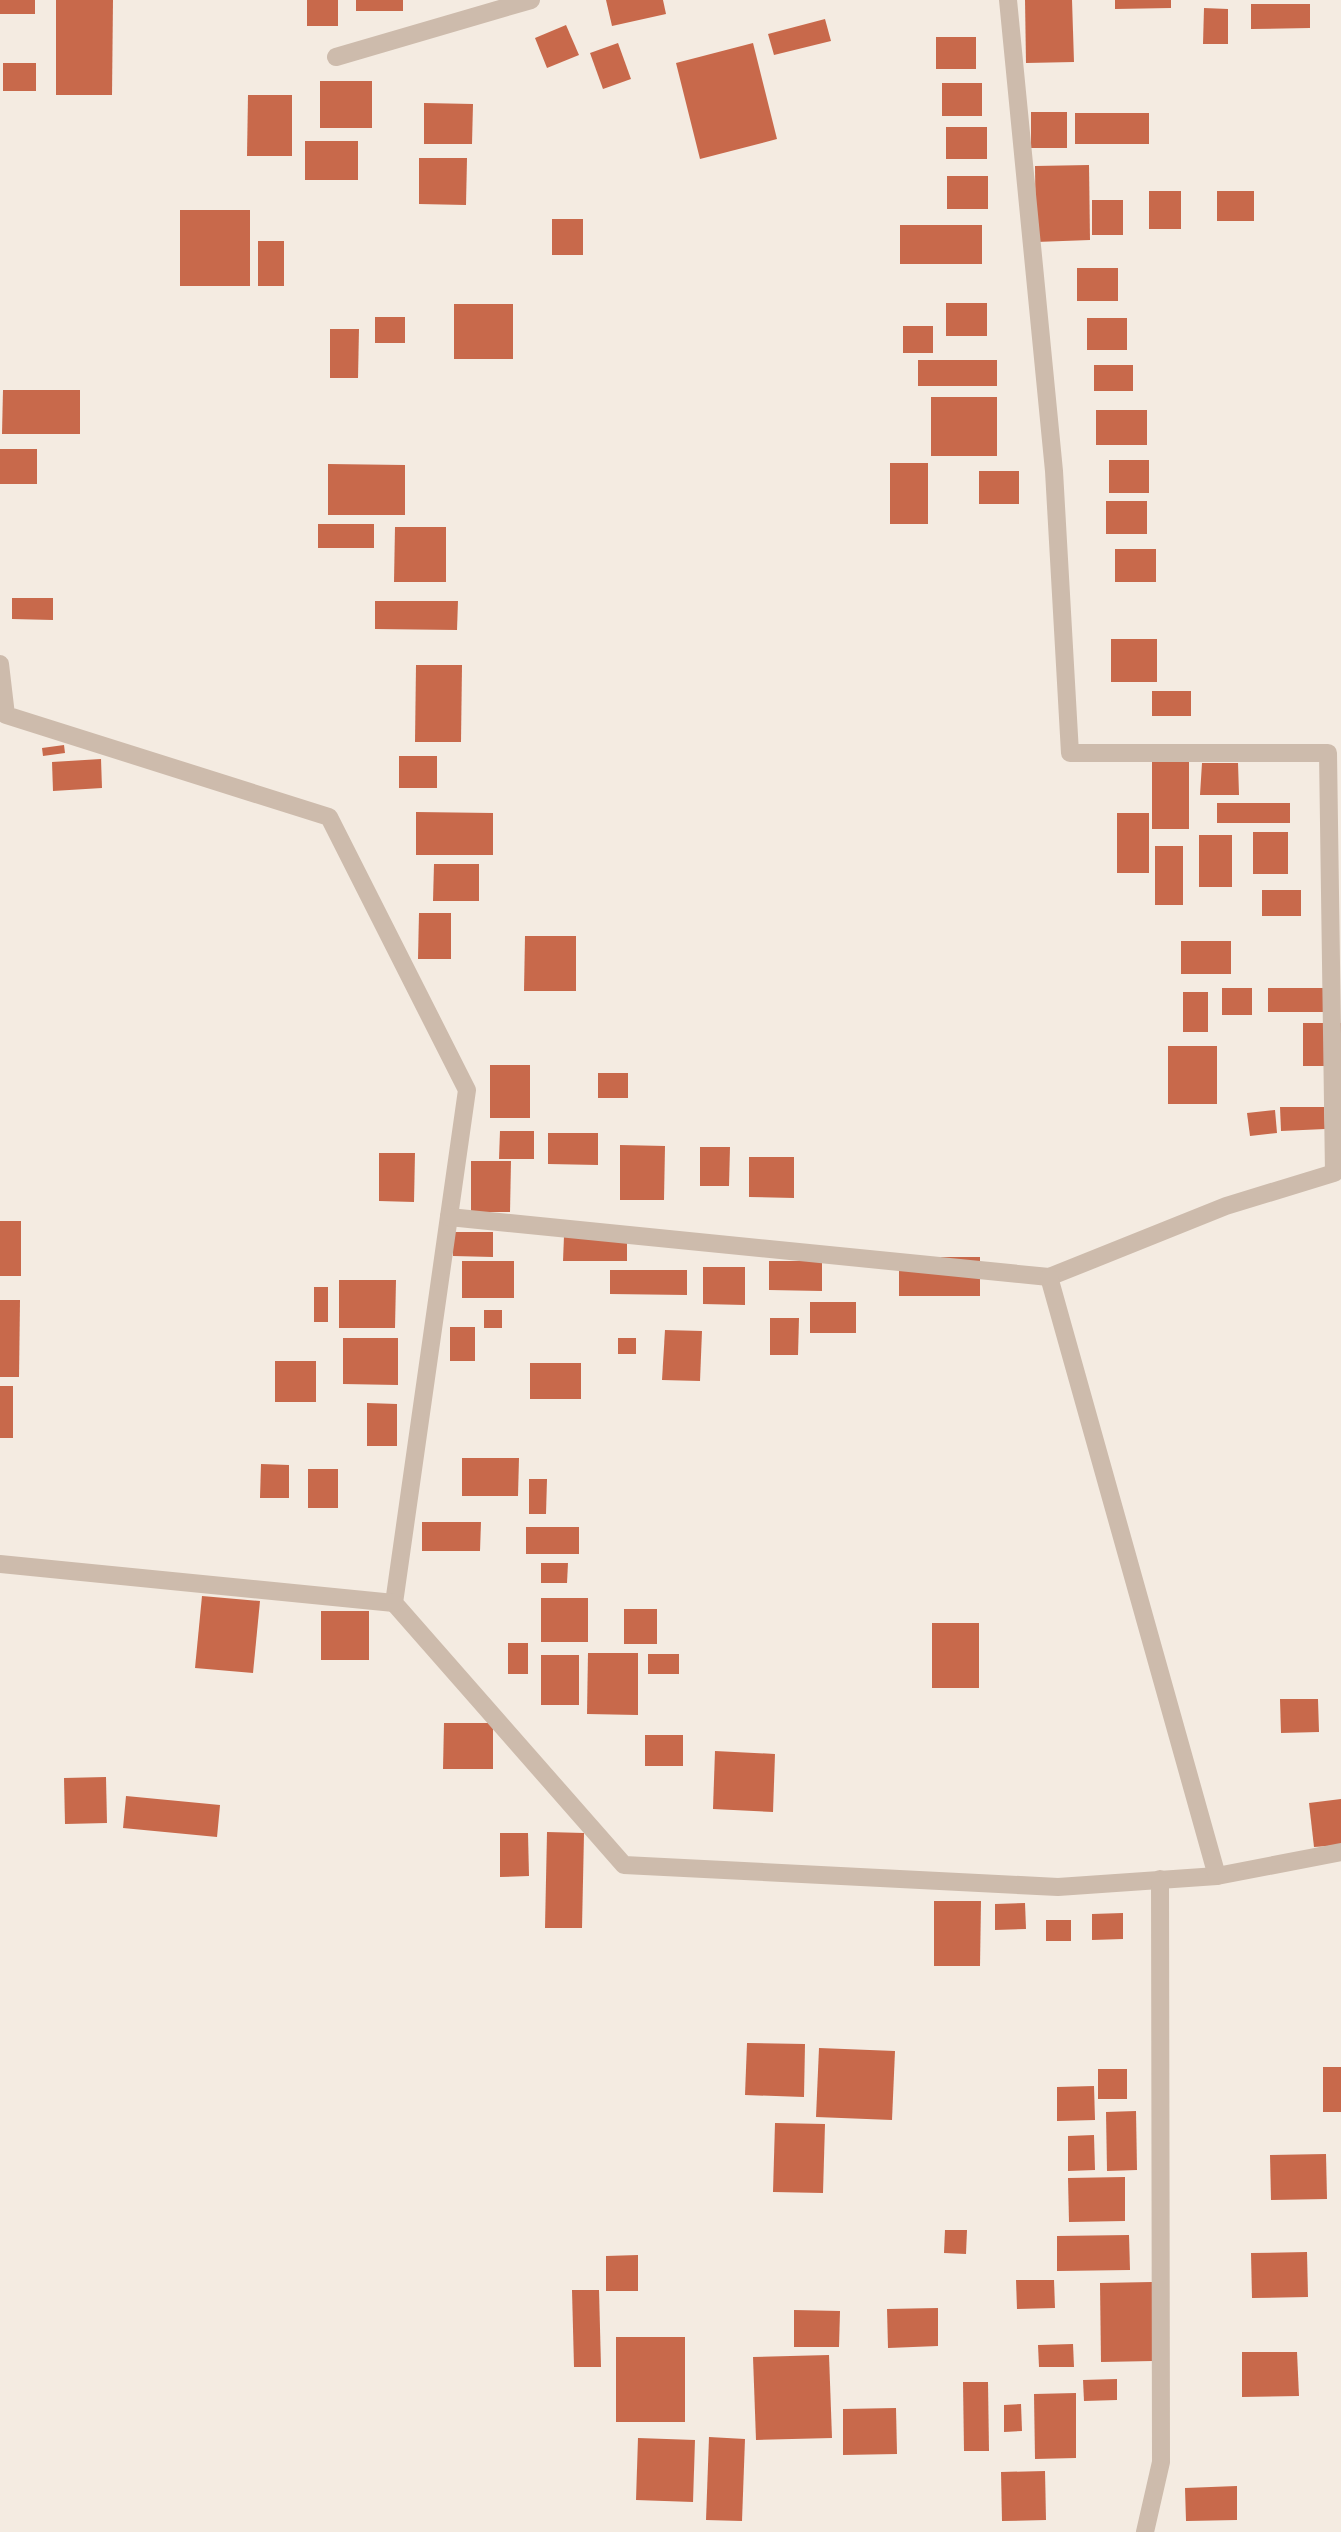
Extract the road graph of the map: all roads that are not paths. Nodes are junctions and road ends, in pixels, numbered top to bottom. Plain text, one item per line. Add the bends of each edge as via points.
1 (531, 0) edge
2 (1008, 0) edge
3 (336, 57) dead end
4 (0, 664) edge
5 (3, 715) edge
6 (449, 1217) junction
7 (1049, 1277) junction
8 (0, 1564) edge
9 (394, 1603) junction
10 (1341, 1852) edge
11 (1217, 1876) junction
12 (1160, 1879) junction
13 (1145, 2532) edge

1 - 3 street
2 - 7 street via 1054,471 1070,753 1328,754 1334,1173 1226,1206
4 - 5 street
5 - 6 street via 329,817 467,1090
6 - 7 street
6 - 9 street
7 - 11 street
8 - 9 street
9 - 12 street via 624,1864 1058,1887
10 - 11 street
11 - 12 street
12 - 13 street via 1161,2462

